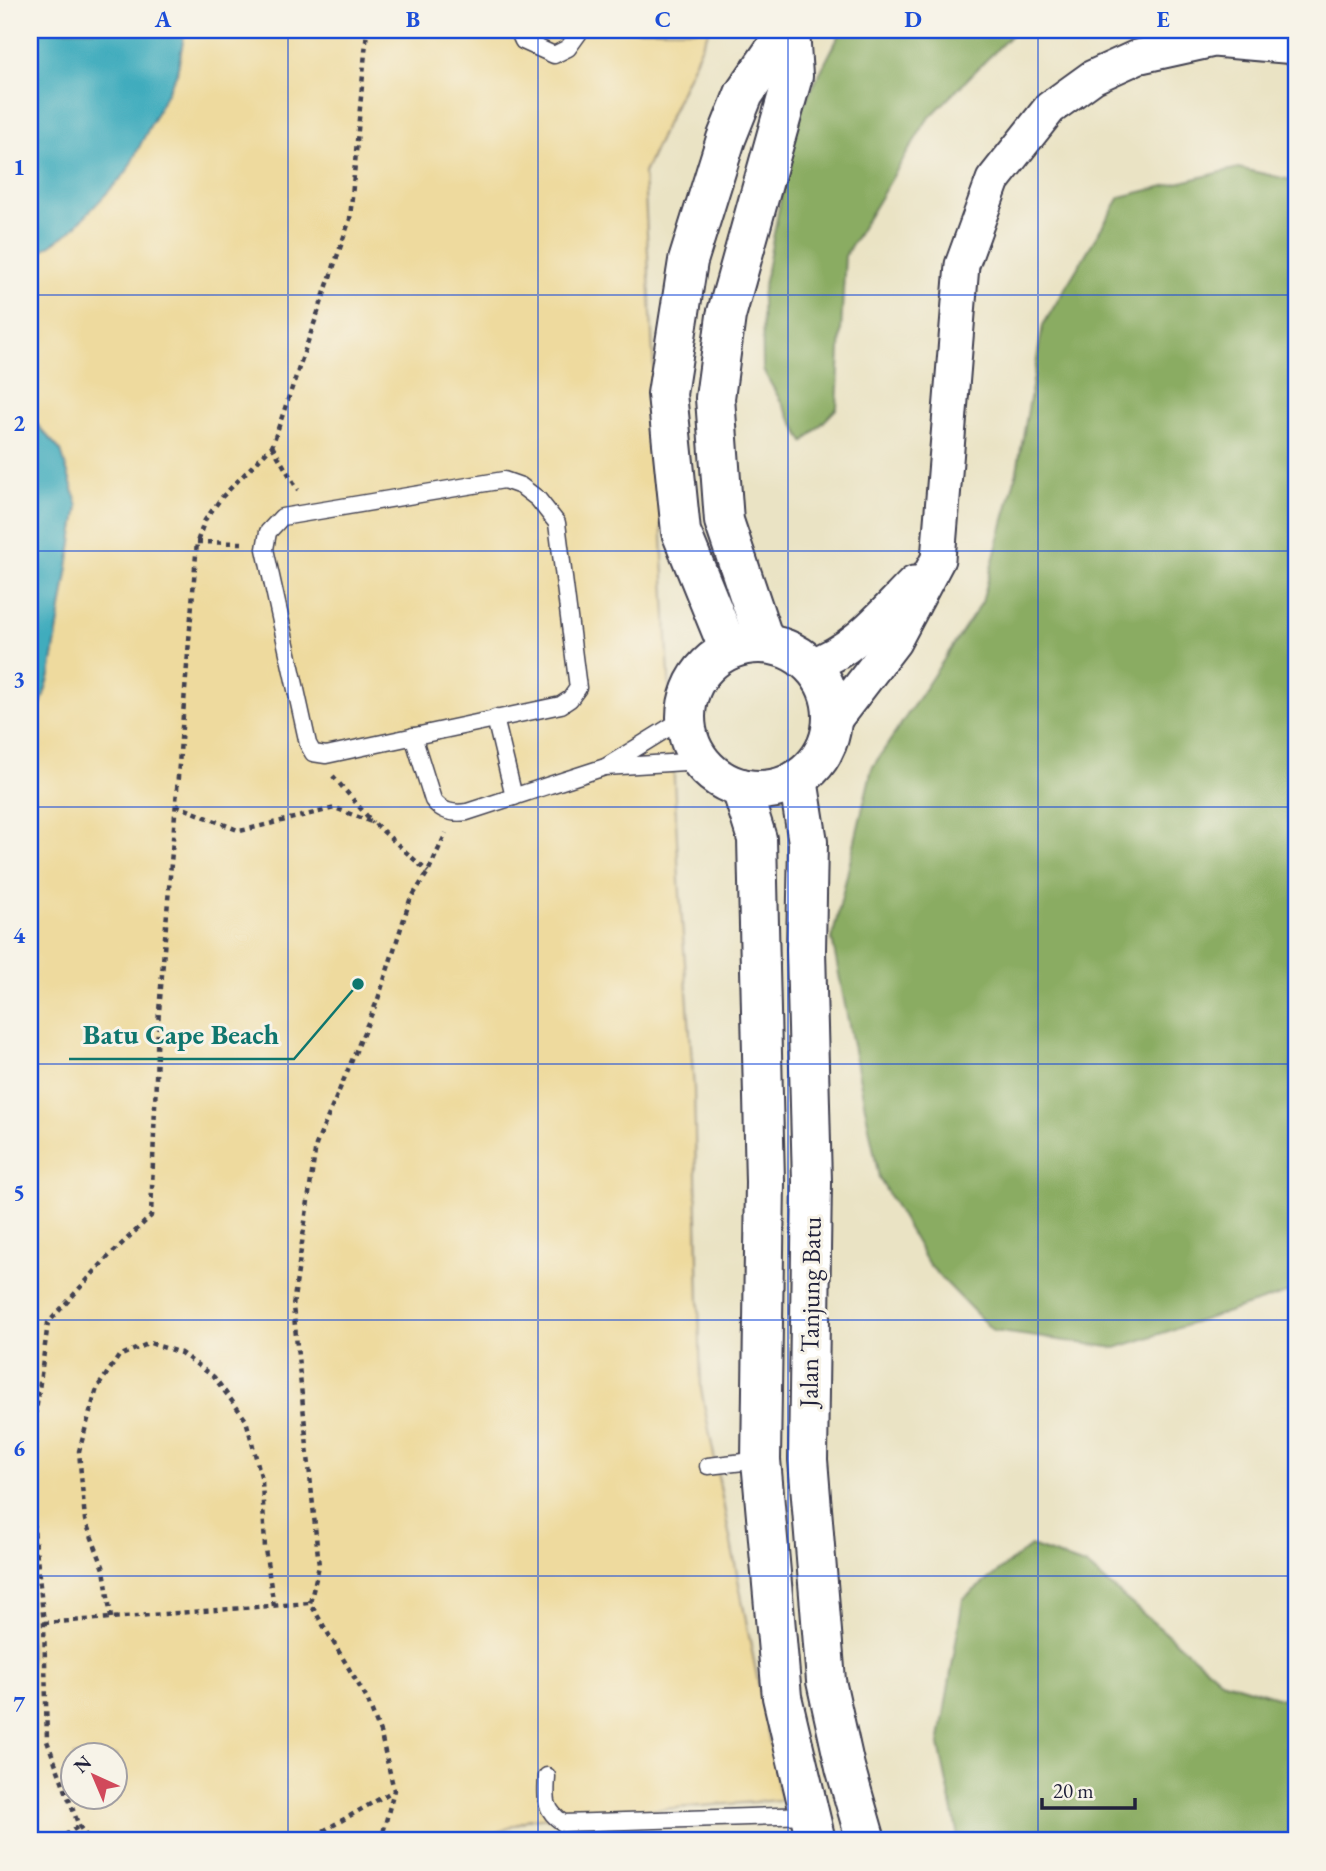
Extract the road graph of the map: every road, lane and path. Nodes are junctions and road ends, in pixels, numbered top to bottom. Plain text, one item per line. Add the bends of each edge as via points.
1 (367, 30) edge
2 (518, 30) edge
3 (581, 30) edge
4 (789, 30) edge
5 (1296, 47) edge
6 (272, 446) junction
7 (312, 513) junction
8 (197, 542) junction
9 (266, 544) junction
10 (938, 559) junction
11 (747, 647) junction
12 (811, 665) junction
13 (686, 717) junction
14 (495, 718) junction
15 (832, 723) junction
16 (412, 736) junction
17 (313, 753) junction
18 (701, 761) junction
19 (605, 767) junction
20 (798, 779) junction
21 (741, 788) junction
22 (514, 797) junction
23 (176, 804) junction
24 (455, 813) junction
25 (374, 823) junction
26 (428, 872) junction
27 (30, 1456) edge
28 (761, 1460) junction
29 (708, 1466) dead end
30 (30, 1492) edge
31 (310, 1604) junction
32 (274, 1606) junction
33 (111, 1618) junction
34 (44, 1623) junction
35 (547, 1776) dead end
36 (394, 1790) junction
37 (79, 1826) junction
38 (813, 1828) edge
39 (56, 1841) edge
40 (90, 1841) edge
41 (306, 1841) edge
42 (381, 1841) edge
43 (866, 1841) edge

1 - 6 path via 349,219
2 - 3 lane via 523,41 554,55 568,48
4 - 11 street via 793,76 726,316 715,398 724,521
4 - 11 street via 744,94 726,139 688,261 667,394 681,533
5 - 10 street via 1214,40 1136,57 1093,77 1050,108 993,180 962,265
6 - 7 path
6 - 8 path via 222,497 205,520
7 - 9 lane via 282,517 268,532
7 - 14 lane via 504,480 538,499 557,523 578,688 561,705
8 - 9 path
8 - 23 path
9 - 17 lane
10 - 12 street via 851,645
10 - 15 street via 894,642
11 - 12 street via 782,647
11 - 13 street via 712,661 698,677
12 - 15 street via 824,682
13 - 18 street via 690,741
13 - 19 lane
14 - 16 lane
14 - 22 lane
15 - 20 street via 827,745
16 - 17 lane via 326,755
16 - 24 lane via 433,800 439,808
17 - 25 path
18 - 19 lane
18 - 21 street via 719,778
19 - 22 lane
20 - 21 street via 780,787
20 - 43 street, Jalan Tanjung Batu via 808,842 812,1182 808,1460 826,1681
21 - 28 street, Jalan Tanjung Batu via 757,839 765,1182
22 - 24 lane
23 - 25 path via 240,831 335,808
23 - 27 path via 158,1024 151,1216 48,1322
24 - 26 path
25 - 26 path
26 - 31 path via 410,900 377,999 316,1145 293,1306 319,1566
28 - 29 lane
28 - 38 street, Jalan Tanjung Batu via 782,1698
30 - 34 path
31 - 32 path
31 - 36 path via 367,1699
32 - 33 path
32 - 33 path via 261,1480 246,1420 214,1377 181,1353 150,1343 119,1356 97,1388 79,1451 85,1520 104,1569
33 - 34 path
34 - 37 path via 47,1741
35 - 38 lane via 546,1804 563,1823
36 - 41 path
36 - 42 path
37 - 39 path
37 - 40 path

